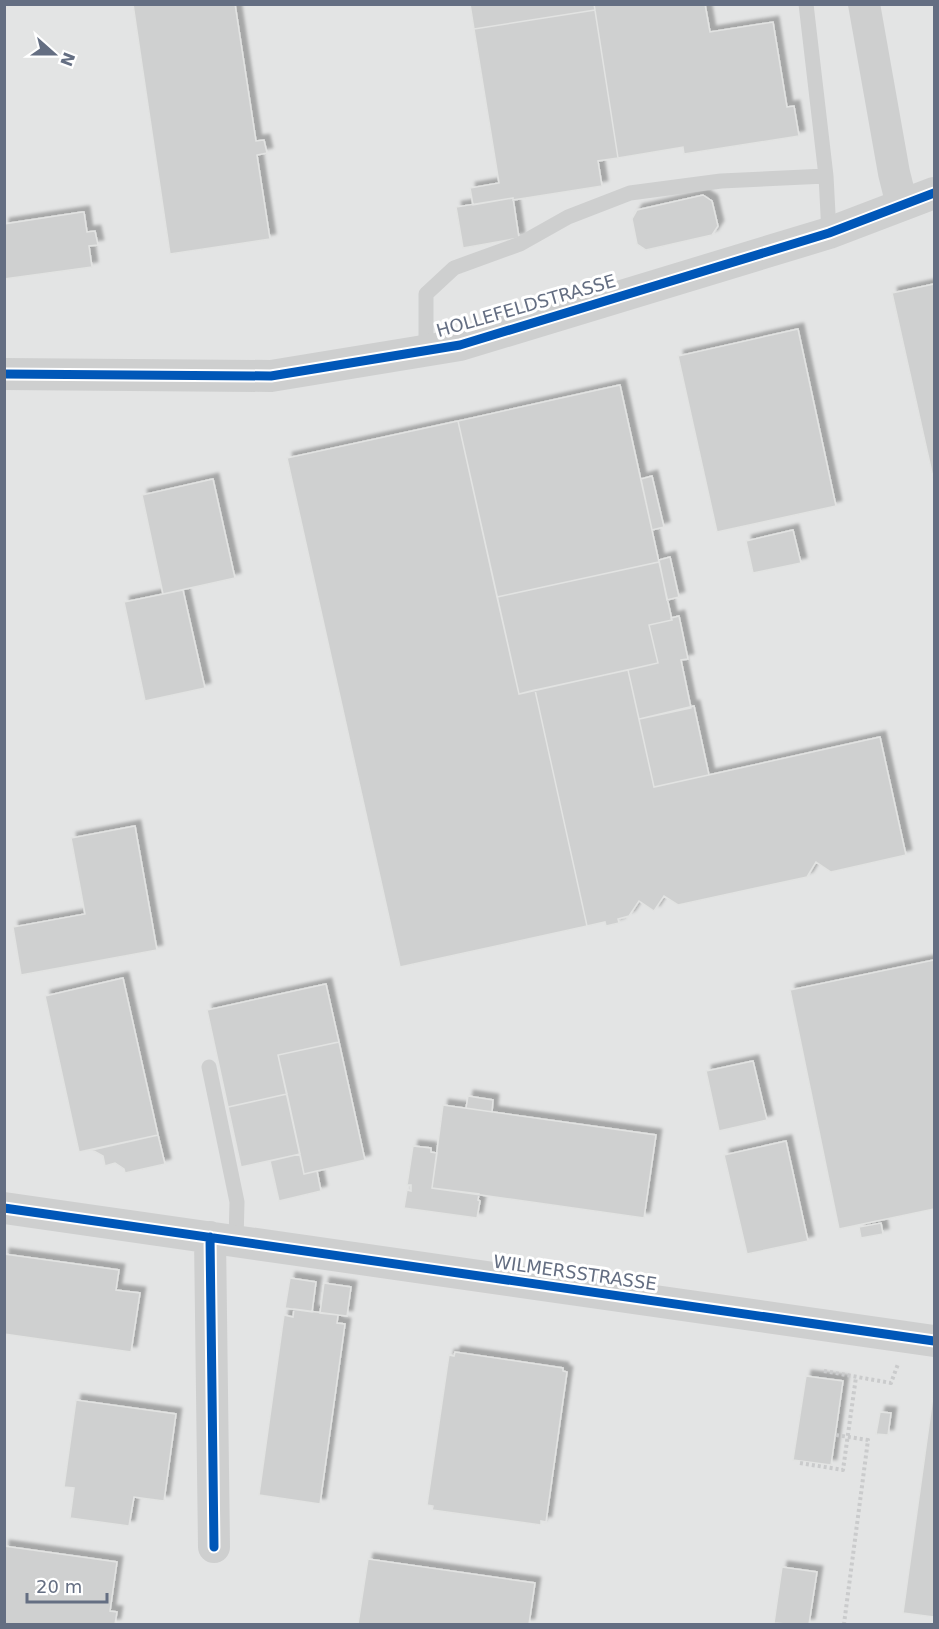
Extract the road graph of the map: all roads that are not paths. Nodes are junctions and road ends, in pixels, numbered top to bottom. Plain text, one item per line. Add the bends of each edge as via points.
1 (806, 4) edge
2 (864, 4) edge
3 (826, 176) junction
4 (934, 193) edge
5 (902, 205) junction
6 (829, 233) junction
7 (426, 350) junction
8 (4, 374) edge
9 (209, 1066) dead end
10 (4, 1208) edge
11 (223, 1239) junction
12 (934, 1341) edge
13 (214, 1547) dead end

1 - 3 lane
2 - 5 street
3 - 6 lane
3 - 7 lane via 721,181 630,193 568,217 520,244 454,268 426,294
4 - 5 street, HOLLEFELDSTRASSE
5 - 6 street, HOLLEFELDSTRASSE
6 - 7 street, HOLLEFELDSTRASSE via 460,345
7 - 8 street, HOLLEFELDSTRASSE via 271,376
9 - 11 lane via 237,1202
10 - 11 street, WILMERSSTRASSE
11 - 12 street, WILMERSSTRASSE
11 - 13 street

